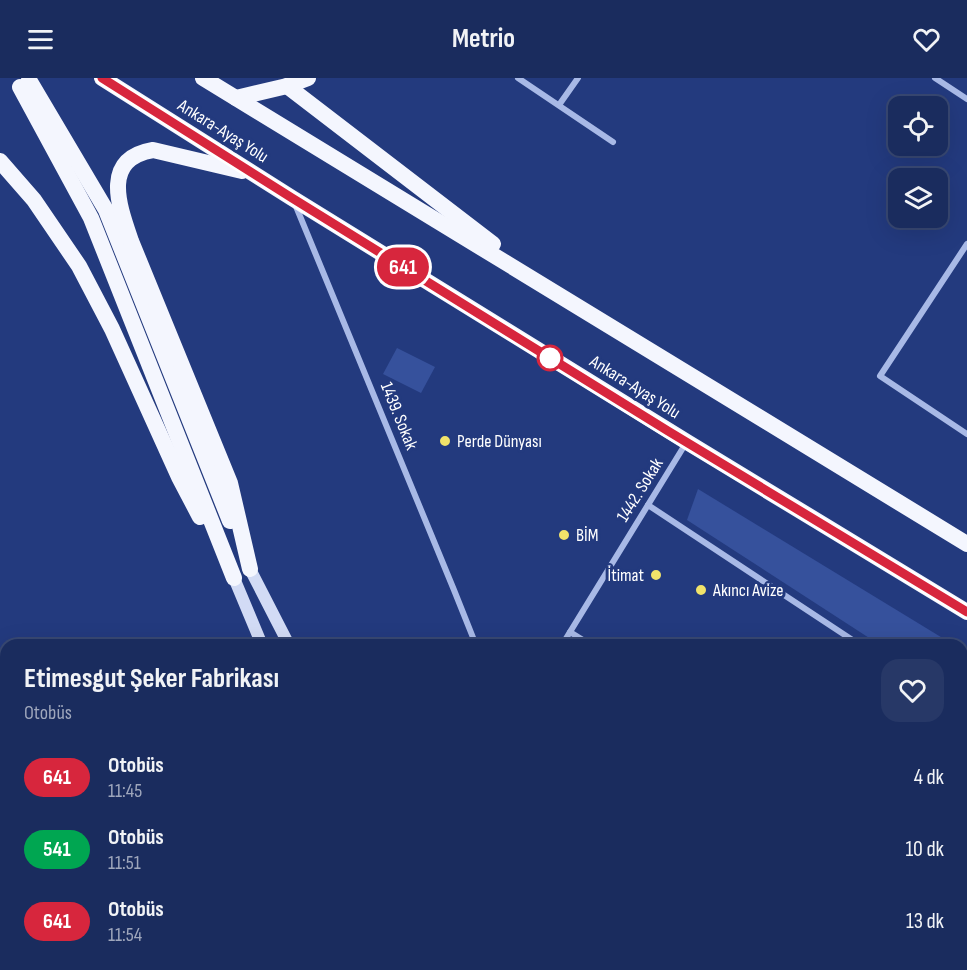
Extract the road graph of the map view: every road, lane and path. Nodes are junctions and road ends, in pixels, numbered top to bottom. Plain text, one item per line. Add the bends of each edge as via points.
1 (102, 78) edge
2 (203, 78) edge
3 (308, 78) edge
4 (518, 78) edge
5 (578, 78) edge
6 (935, 78) edge
7 (287, 86) junction
8 (236, 98) junction
9 (967, 99) edge
10 (560, 105) junction
11 (613, 142) dead end
12 (0, 161) edge
13 (258, 175) junction
14 (292, 198) junction
15 (967, 244) edge
16 (560, 296) junction
17 (967, 434) edge
18 (687, 442) junction
19 (648, 506) junction
20 (967, 544) edge
21 (250, 569) junction
22 (234, 578) junction
23 (967, 612) edge
24 (570, 632) junction
25 (259, 639) edge
26 (286, 639) edge
27 (474, 639) edge
28 (566, 639) edge
29 (581, 639) edge
30 (851, 639) edge

1 - 13 highway, Ankara-Ayaş Yolu
2 - 8 highway, Ankara-Ayaş Yolu
3 - 7 highway
4 - 10 street
5 - 10 street
6 - 9 street
7 - 8 highway
7 - 16 highway
8 - 16 highway, Ankara-Ayaş Yolu
10 - 11 street
12 - 22 highway via 34,200 79,266 179,477
13 - 14 highway, Ankara-Ayaş Yolu
13 - 21 highway via 153,150 130,159 121,169 118,182 118,202 131,241 230,483
14 - 18 highway, Ankara-Ayaş Yolu
14 - 27 street, 1439. Sokak
15 - 17 street via 880,376
16 - 20 highway, Ankara-Ayaş Yolu
18 - 19 street, 1442. Sokak
18 - 23 highway, Ankara-Ayaş Yolu
19 - 24 street, 1442. Sokak
19 - 30 street
21 - 22 highway via 106,210 24,84 91,218
21 - 26 main road
22 - 25 main road
24 - 28 street, 1442. Sokak
24 - 29 street

